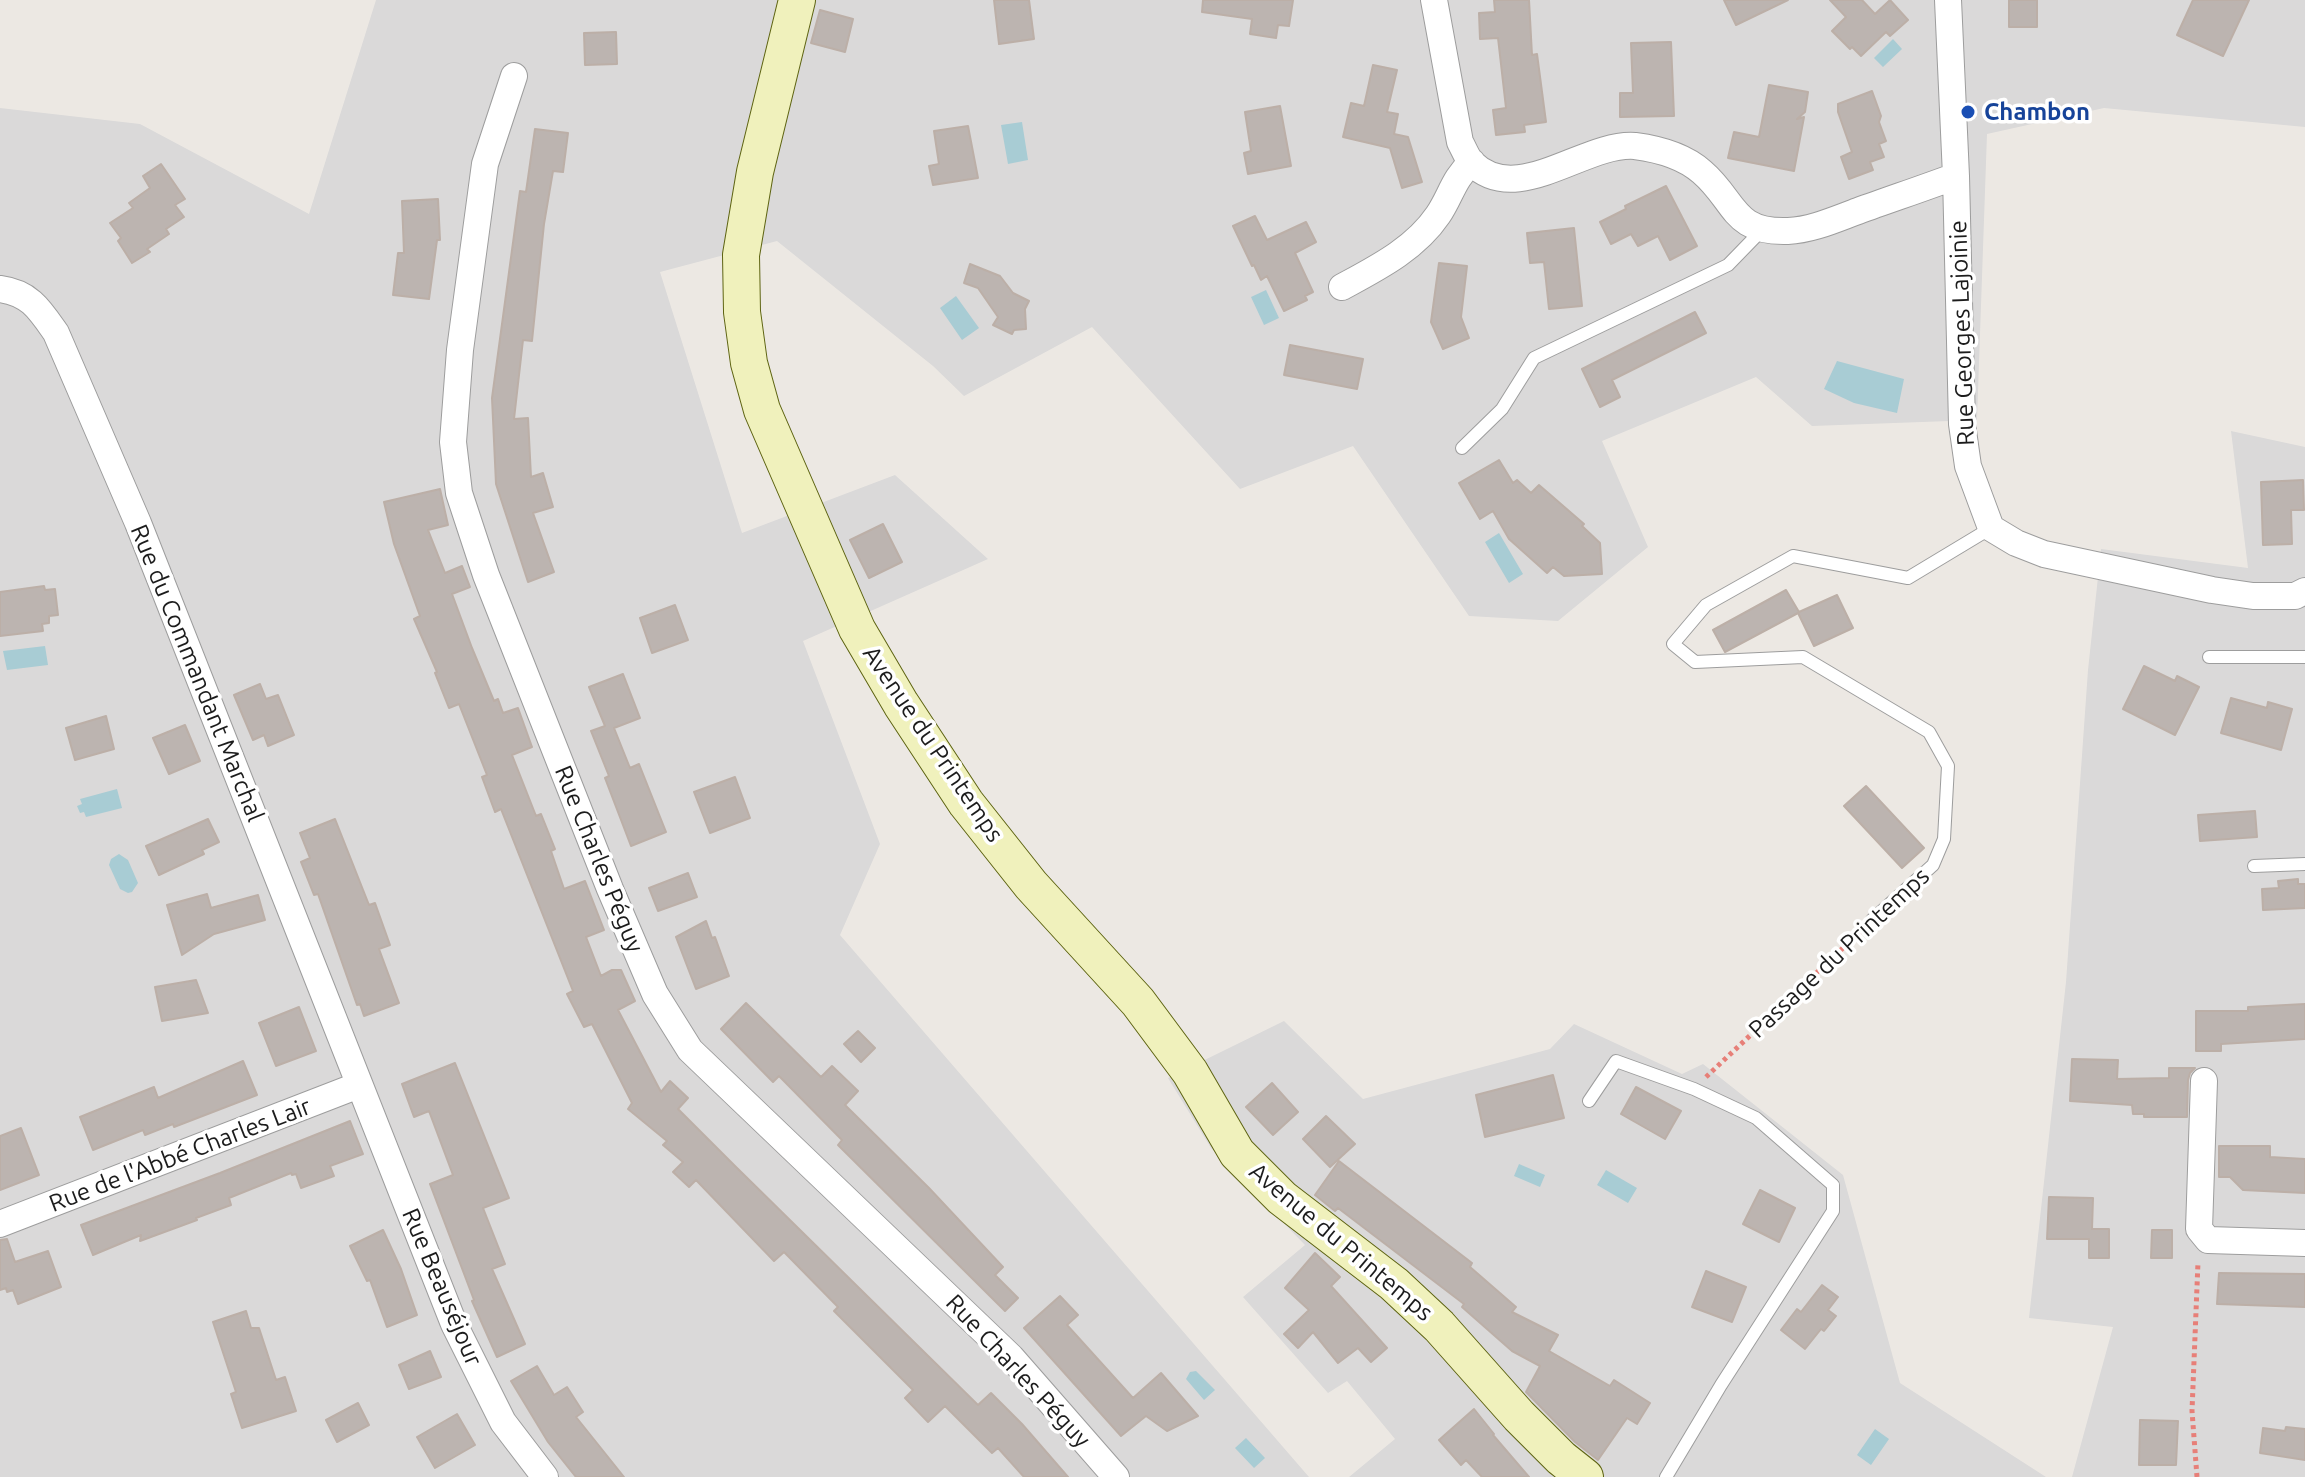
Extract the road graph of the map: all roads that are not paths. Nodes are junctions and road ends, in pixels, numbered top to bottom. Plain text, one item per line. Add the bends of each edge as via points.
1 (797, 0) edge
2 (1434, 0) edge
3 (1948, 0) edge
4 (514, 76) dead end
5 (1472, 162) junction
6 (1956, 176) junction
7 (1762, 230) junction
8 (1342, 287) dead end
9 (0, 289) edge
10 (1462, 448) dead end
11 (1991, 528) junction
12 (2305, 591) edge
13 (2209, 657) dead end
14 (2305, 657) edge
15 (2305, 864) edge
16 (2254, 866) dead end
17 (1872, 920) road end
18 (2204, 1081) dead end
19 (359, 1085) junction
20 (1589, 1101) dead end
21 (0, 1224) edge
22 (2305, 1243) edge
23 (545, 1477) edge
24 (1116, 1477) edge
25 (1585, 1477) edge
26 (1666, 1477) edge

1 - 25 street, Avenue du Printemps via 753,186 741,255 742,312 762,410 857,629 966,803 1031,885 1138,1002 1190,1072 1237,1153 1282,1198 1394,1284 1519,1416
2 - 5 street via 1460,142
3 - 6 street, Rue Georges Lajoinie
4 - 24 street, Rue Charles Péguy via 485,164 460,350 453,442 459,493 486,575 655,994 690,1050 1011,1357
5 - 7 street via 1489,174 1514,179 1602,150 1655,149 1703,172 1740,217
5 - 8 street via 1459,173 1424,232 1403,252
6 - 7 street via 1823,224
6 - 11 street, Rue Georges Lajoinie via 1962,424 1968,466
7 - 10 lane via 1728,265 1534,358 1502,409
9 - 19 street, Rue du Commandant Marchal via 37,305 56,333 138,523
11 - 12 street via 2044,554 2212,590 2253,596 2295,596
11 - 17 lane, Passage du Printemps via 1908,578 1793,556 1706,605 1673,644 1695,662 1803,657 1929,732 1948,766 1944,839 1933,865
13 - 14 lane
15 - 16 lane
18 - 22 street via 2199,1229 2208,1240
19 - 21 street, Rue de l'Abbé Charles Lair
19 - 23 street, Rue Beauséjour via 454,1324 503,1422
20 - 26 lane via 1616,1061 1756,1118 1833,1185 1833,1211

